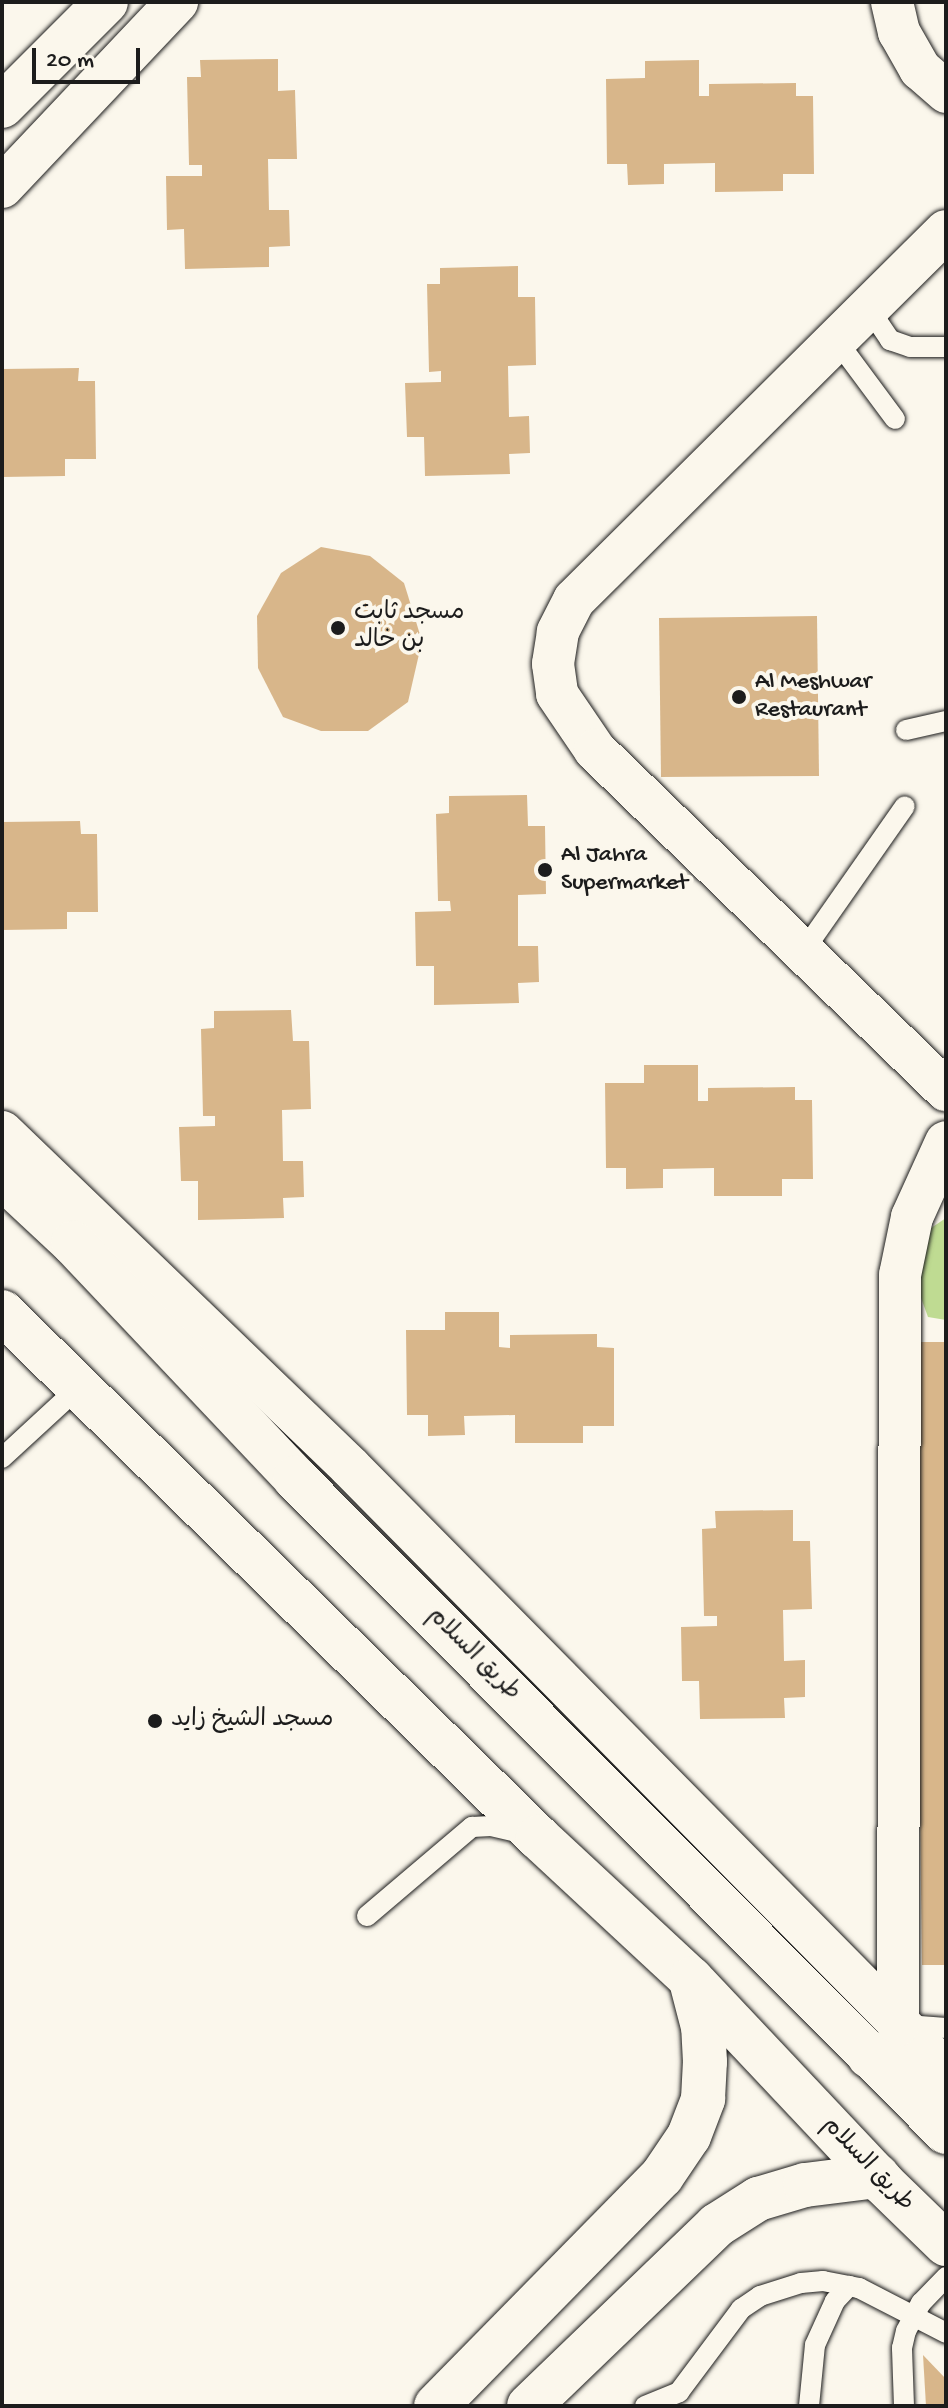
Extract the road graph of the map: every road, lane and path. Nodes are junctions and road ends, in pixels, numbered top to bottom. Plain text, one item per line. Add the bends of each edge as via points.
1 (106, 2) edge
2 (177, 2) edge
3 (892, 2) edge
4 (946, 92) edge
5 (2, 106) edge
6 (2, 187) edge
7 (946, 231) edge
8 (877, 299) junction
9 (840, 336) junction
10 (946, 347) edge
11 (895, 419) dead end
12 (946, 721) edge
13 (906, 730) dead end
14 (905, 806) dead end
15 (802, 953) junction
16 (946, 1090) edge
17 (2, 1132) edge
18 (946, 1142) edge
19 (2, 1177) edge
20 (934, 1189) edge
21 (2, 1312) edge
22 (79, 1387) junction
23 (2, 1458) edge
24 (350, 1467) junction
25 (295, 1478) junction
26 (538, 1837) junction
27 (367, 1916) dead end
28 (691, 1979) junction
29 (946, 2028) edge
30 (884, 2040) junction
31 (946, 2071) edge
32 (946, 2108) edge
33 (946, 2132) edge
34 (877, 2176) junction
35 (946, 2244) edge
36 (946, 2277) edge
37 (849, 2286) junction
38 (912, 2316) junction
39 (946, 2333) edge
40 (448, 2395) edge
41 (503, 2406) edge
42 (529, 2406) edge
43 (645, 2406) edge
44 (809, 2406) edge
45 (904, 2406) edge

1 - 5 main road
2 - 6 street
3 - 4 street via 899,32 920,69
7 - 8 street
8 - 9 street
8 - 10 lane via 878,322 890,340 910,347
9 - 11 lane via 840,345
9 - 15 street via 574,600 558,632 553,664 557,694 595,750
12 - 13 lane
14 - 15 lane
15 - 16 street
17 - 24 street
18 - 20 street
19 - 25 main road, طريق السلام via 73,1243
20 - 30 street via 912,1217 900,1275 896,1936
21 - 22 main road, طريق السلام
22 - 23 lane
22 - 26 main road, طريق السلام
24 - 25 street
24 - 30 street
25 - 30 main road, طريق السلام
26 - 27 lane via 472,1827
26 - 28 main road, طريق السلام
28 - 34 main road, طريق السلام
28 - 40 main road via 705,2062 703,2099 689,2136 662,2176
29 - 30 lane
30 - 31 street
30 - 32 main road
30 - 33 main road, طريق السلام
34 - 35 main road, طريق السلام
34 - 42 main road via 805,2185 758,2199 717,2225
36 - 38 lane
37 - 38 lane
37 - 43 lane via 801,2283 760,2296 741,2309 679,2392
37 - 44 lane via 818,2335
38 - 39 lane
38 - 45 lane via 902,2348
40 - 41 main road via 482,2381 500,2387

